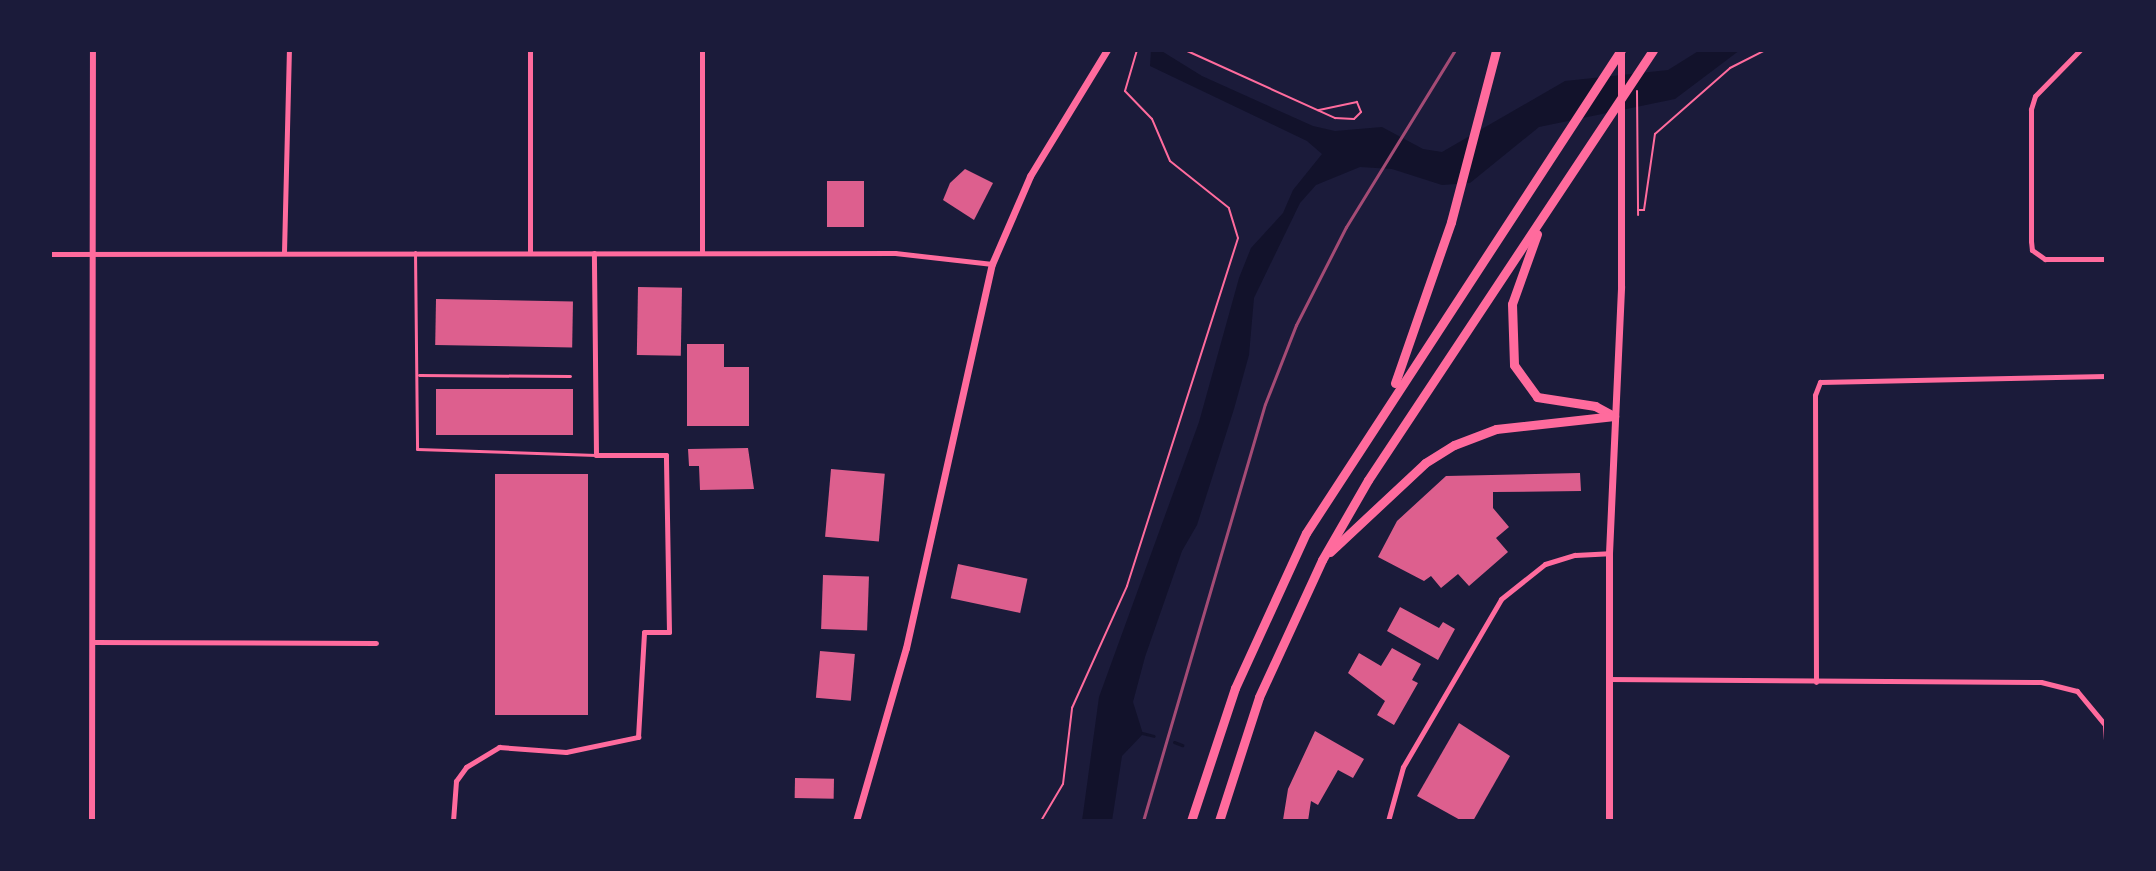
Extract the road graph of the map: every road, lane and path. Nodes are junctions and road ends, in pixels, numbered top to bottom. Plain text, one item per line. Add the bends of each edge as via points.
1 (93, 50) edge
2 (289, 50) edge
3 (530, 50) edge
4 (702, 50) edge
5 (1107, 50) edge
6 (1137, 50) edge
7 (1185, 50) edge
8 (1496, 50) edge
9 (1621, 50) edge
10 (1653, 50) edge
11 (1765, 50) edge
12 (2080, 50) edge
13 (1637, 78) dead end
14 (1318, 110) junction
15 (1545, 216) junction
16 (284, 252) junction
17 (415, 252) junction
18 (702, 252) junction
19 (530, 253) junction
20 (594, 253) junction
21 (50, 254) edge
22 (95, 254) junction
23 (2106, 259) edge
24 (992, 264) junction
25 (419, 375) junction
26 (570, 376) dead end
27 (2106, 376) edge
28 (1390, 397) junction
29 (1614, 416) junction
30 (596, 455) junction
31 (1609, 553) junction
32 (1322, 560) junction
33 (92, 642) junction
34 (376, 643) dead end
35 (1608, 679) junction
36 (1816, 682) junction
37 (2105, 726) edge
38 (2106, 739) edge
39 (2106, 788) edge
40 (92, 821) edge
41 (453, 821) edge
42 (856, 821) edge
43 (1041, 821) edge
44 (1191, 821) edge
45 (1219, 821) edge
46 (1388, 821) edge
47 (1609, 821) edge
48 (2106, 821) edge

1 - 22 street
2 - 16 street
3 - 19 street
4 - 18 street
5 - 24 main road via 1030,176
6 - 43 path via 1125,91 1152,119 1170,161 1229,208 1238,238 1127,586 1072,708 1063,784
7 - 14 path
8 - 28 highway via 1458,195
9 - 28 highway
9 - 29 main road via 1623,175
10 - 15 highway
11 - 13 path via 1730,68 1655,134 1644,210 1638,212
12 - 23 street via 2035,96 2031,109 2032,250 2045,259
14 - 14 path via 1354,119 1361,112 1357,102
15 - 29 highway via 1512,304 1514,365 1537,397 1595,406
15 - 32 highway via 1368,480
16 - 17 street
16 - 22 street
17 - 19 street
17 - 25 lane
18 - 20 street
18 - 24 street via 895,253
19 - 20 street
20 - 30 street
21 - 22 street
22 - 33 street
24 - 42 main road via 906,648
25 - 26 lane
25 - 30 lane via 417,449
27 - 36 street via 1820,382 1815,395
28 - 44 highway via 1277,589 1215,740
29 - 31 main road
29 - 32 highway via 1496,429 1454,445 1415,471
30 - 41 street via 666,455 669,632 644,632 638,737 566,752 499,747 466,767 456,781
31 - 35 main road
31 - 46 street via 1545,564 1501,599 1403,767
32 - 45 highway via 1259,697
33 - 34 street
33 - 40 street
35 - 36 street
35 - 47 main road
36 - 37 street via 2041,682 2077,691
37 - 38 street
39 - 48 street

